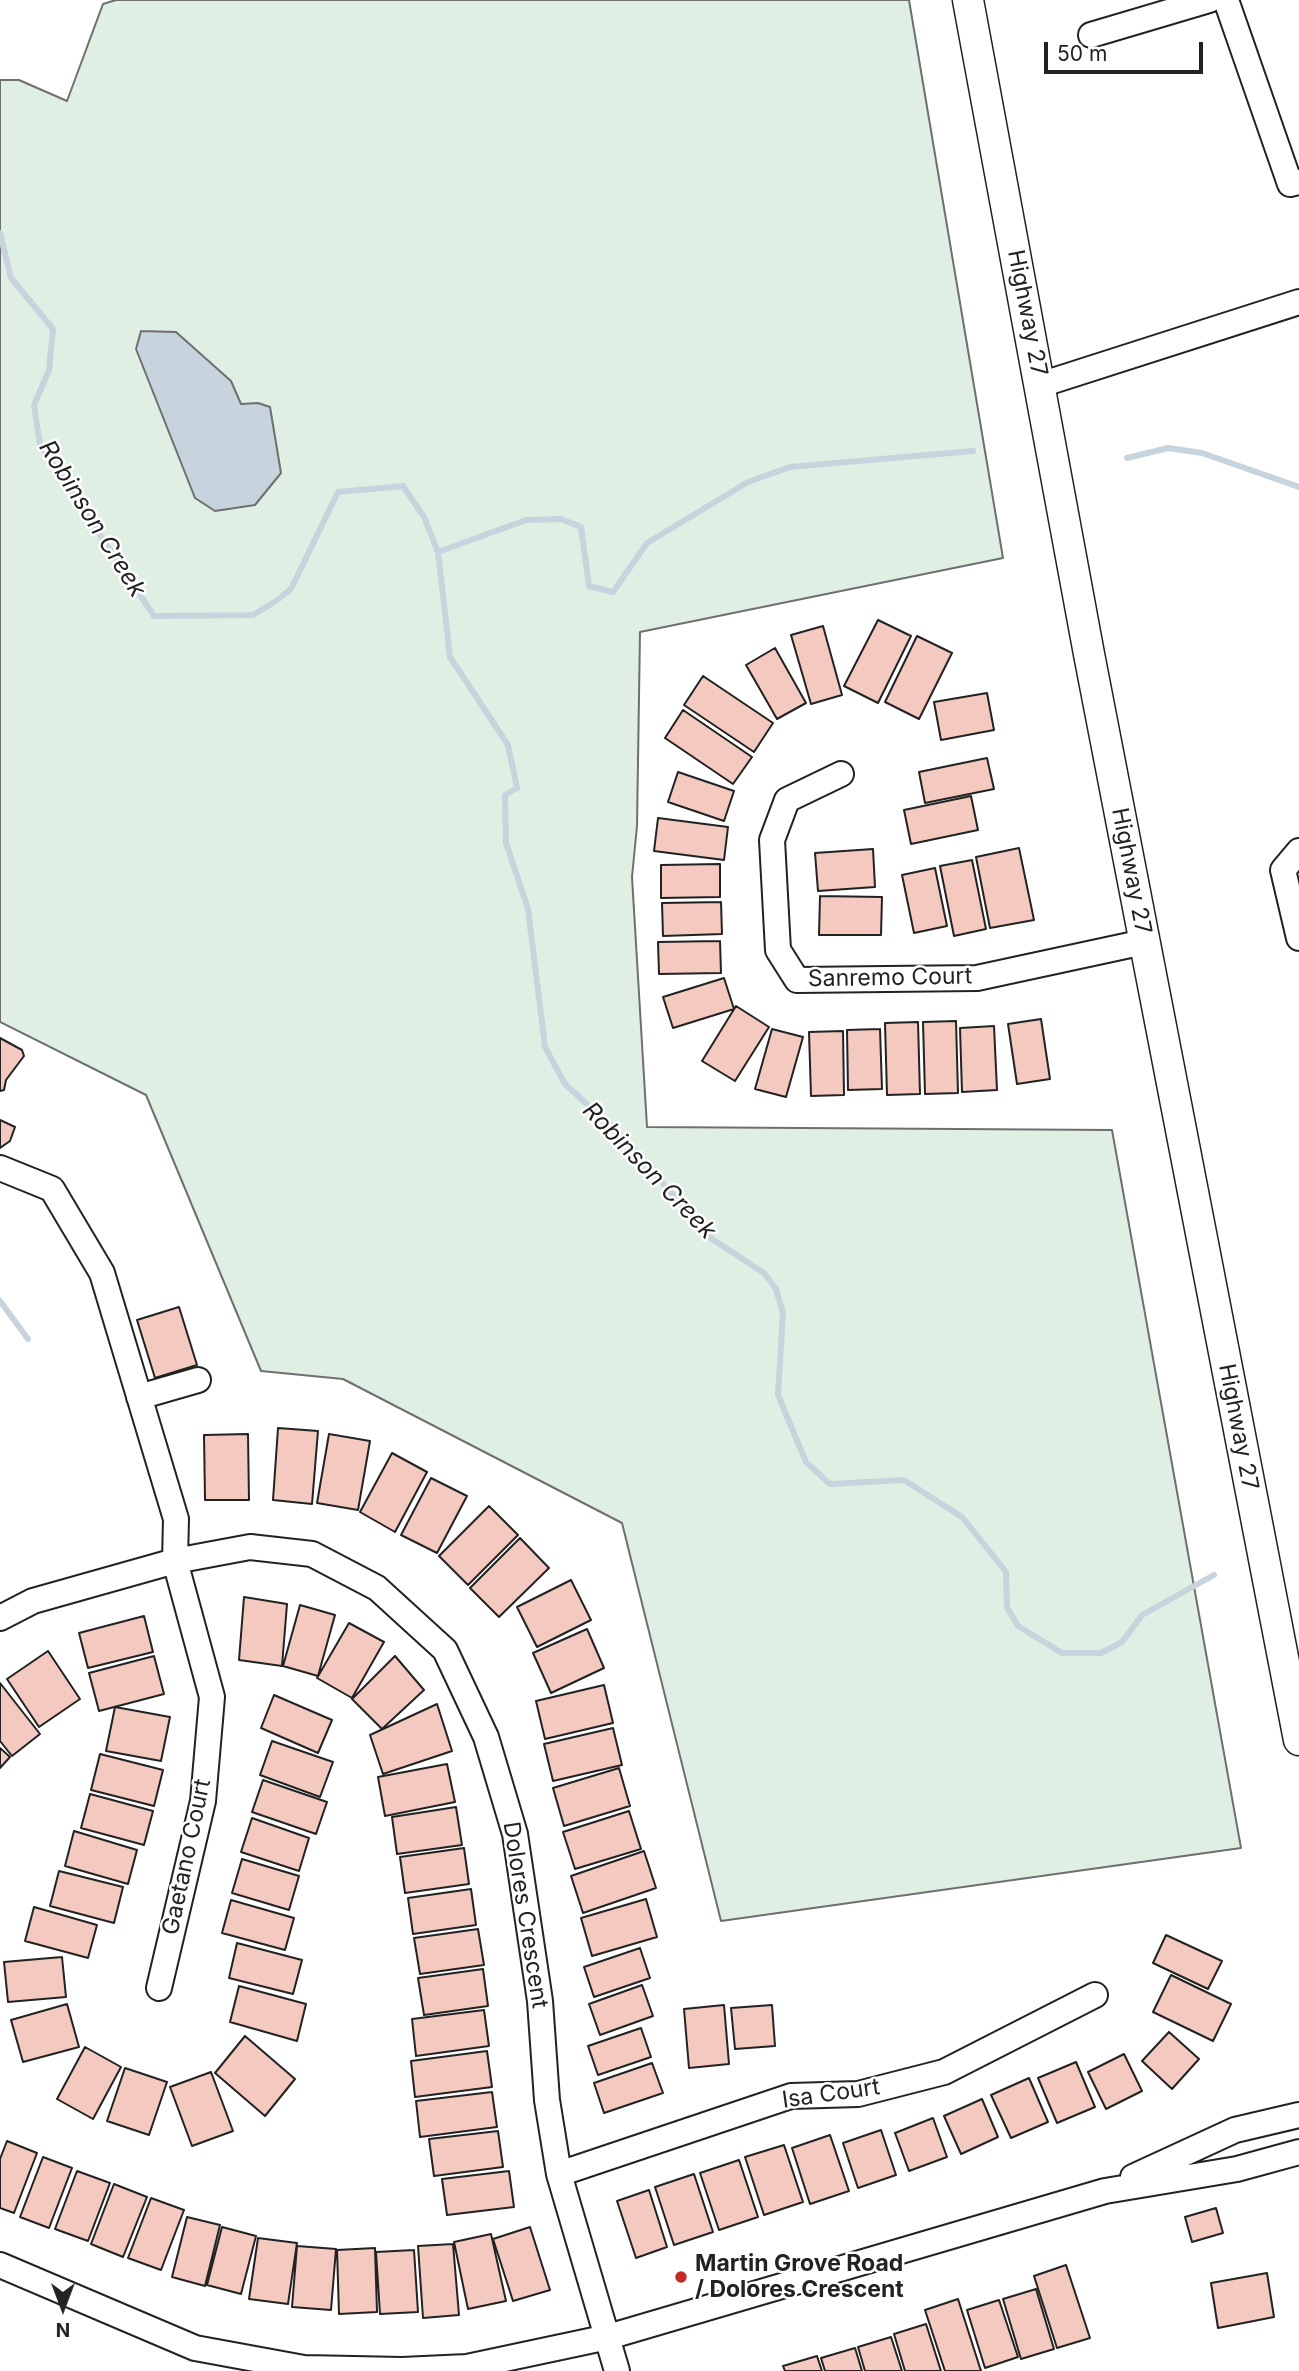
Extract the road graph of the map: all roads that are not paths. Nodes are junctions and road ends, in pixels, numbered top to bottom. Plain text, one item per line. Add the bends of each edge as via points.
1 (968, 0) edge
2 (1209, 0) edge
3 (1226, 0) edge
4 (1091, 36) dead end
5 (1299, 182) edge
6 (1299, 302) edge
7 (1040, 385) junction
8 (841, 774) dead end
9 (1299, 851) edge
10 (1299, 938) edge
11 (1144, 942) junction
12 (0, 1168) edge
13 (198, 1380) dead end
14 (139, 1397) junction
15 (175, 1561) junction
16 (0, 1618) edge
17 (1299, 1740) edge
18 (159, 1988) dead end
19 (1095, 1995) dead end
20 (1299, 2115) edge
21 (1299, 2152) edge
22 (559, 2174) junction
23 (1105, 2190) junction
24 (0, 2265) edge
25 (608, 2337) junction
26 (617, 2371) edge

1 - 7 main road, Highway 27
2 - 4 street
3 - 5 street via 1290,184
6 - 7 street
7 - 11 main road, Highway 27
8 - 11 street, Sanremo Court via 787,800 772,840 778,950 797,981 977,978
9 - 10 street via 1283,870
11 - 17 main road, Highway 27
12 - 14 street, Gaetano Court via 52,1189 102,1273
13 - 14 street
14 - 15 street, Gaetano Court via 176,1519
15 - 16 street, Dolores Crescent via 33,1601
15 - 18 street, Gaetano Court via 212,1697 203,1801
15 - 22 street, Dolores Crescent via 250,1547 312,1554 377,1588 445,1650 486,1737 515,1834
19 - 22 street, Isa Court via 944,2072 858,2094 790,2096
20 - 23 street via 1235,2130
21 - 23 street via 1237,2169
22 - 25 street, Dolores Crescent
23 - 25 street
24 - 25 street via 195,2348 304,2368 467,2367
25 - 26 street, Dolores Crescent

